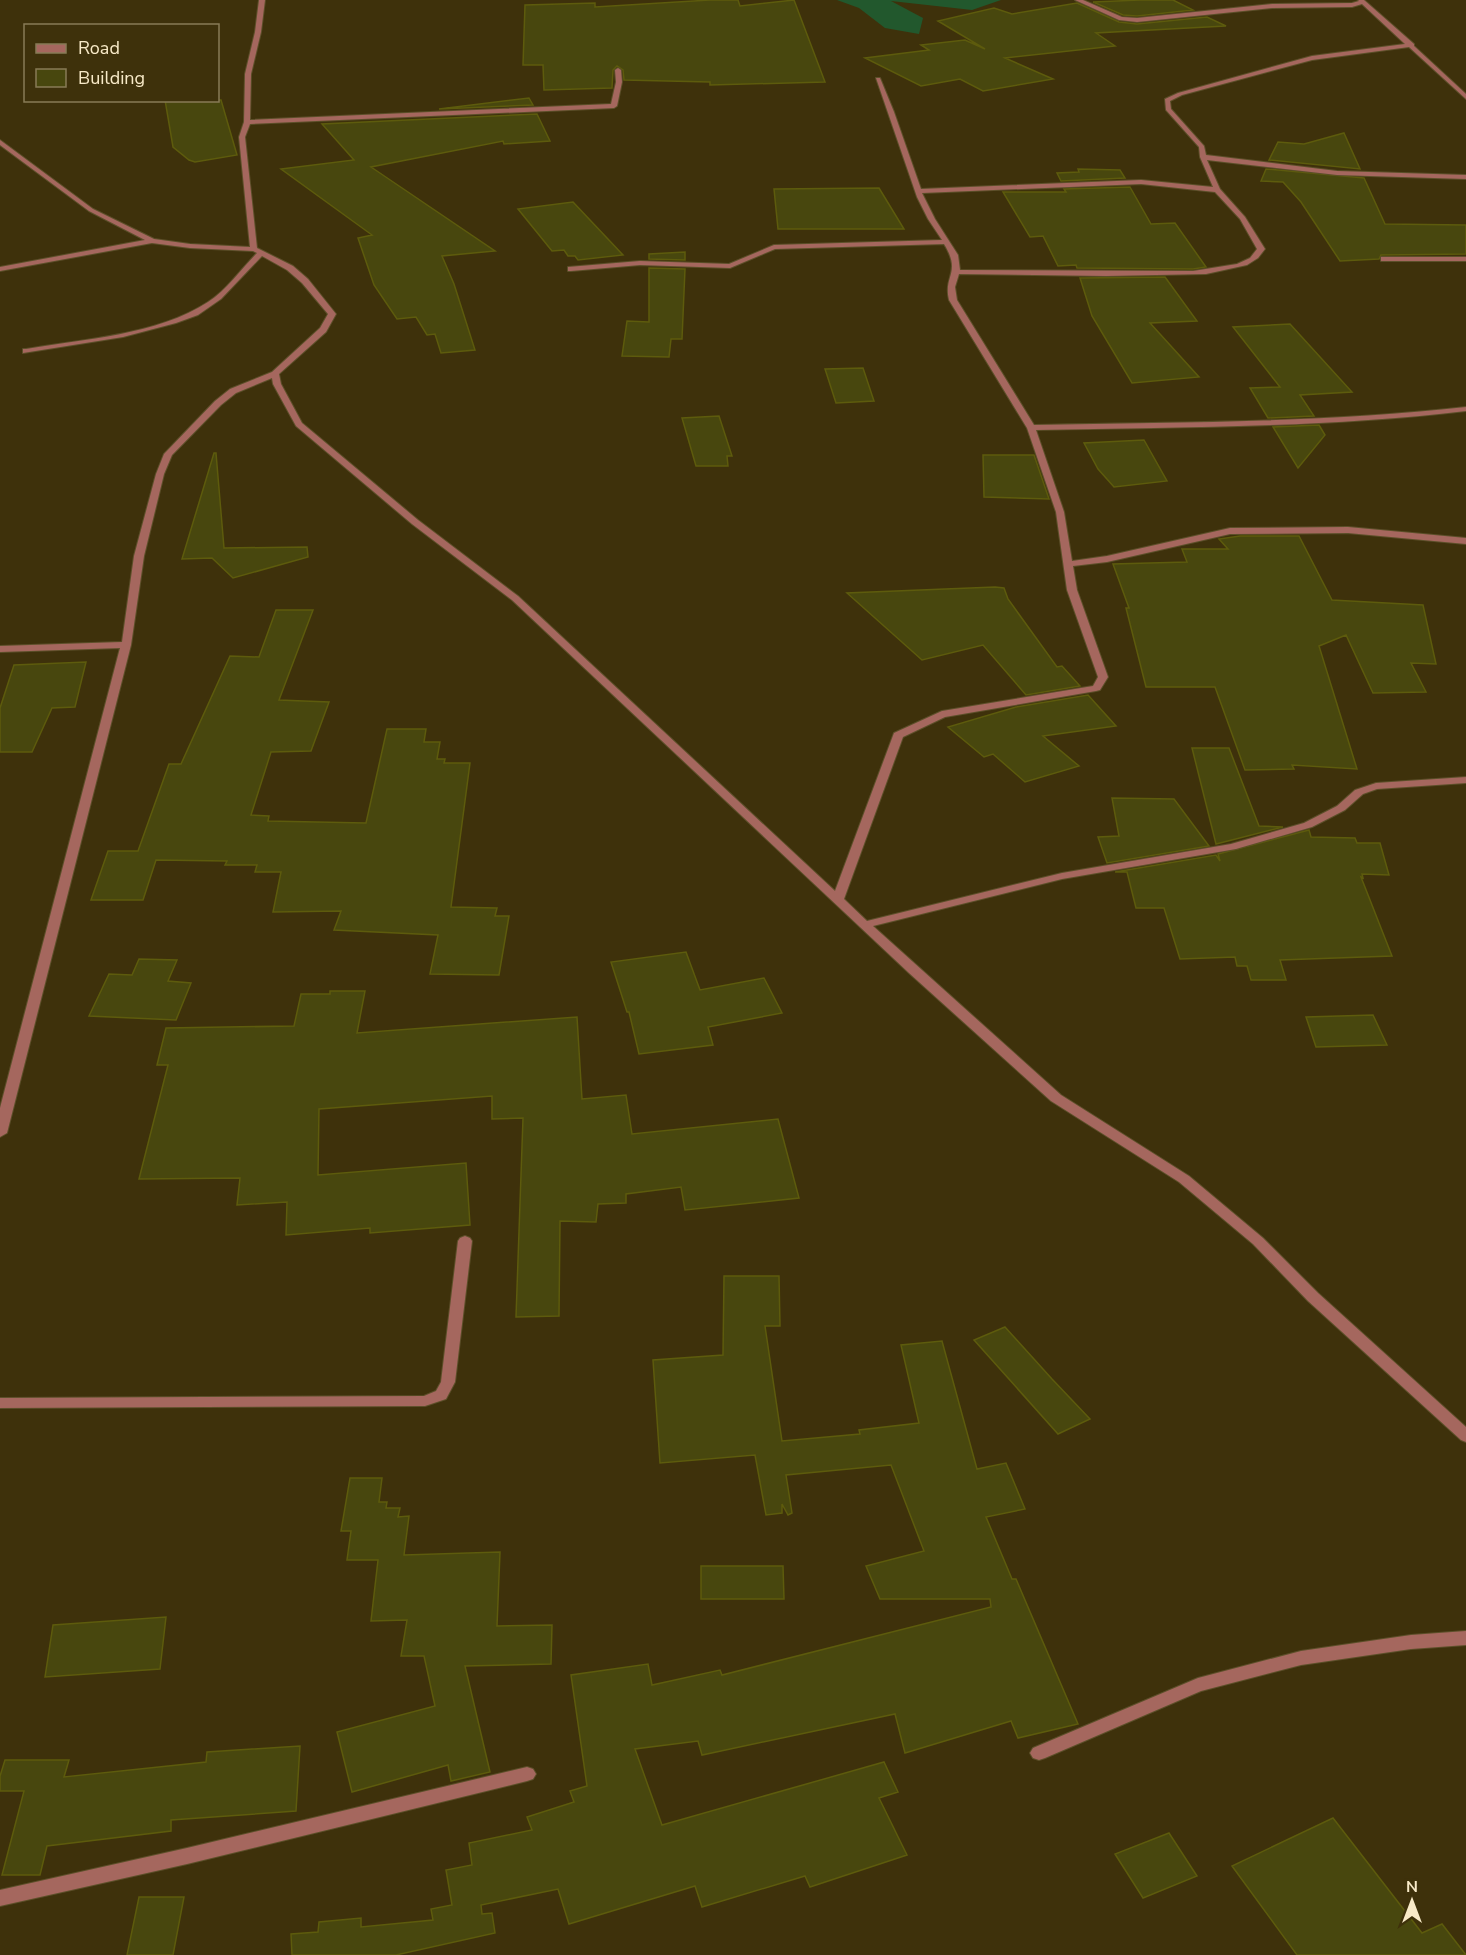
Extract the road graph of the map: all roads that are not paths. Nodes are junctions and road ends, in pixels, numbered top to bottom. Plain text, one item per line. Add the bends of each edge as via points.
1 (262, 0) edge
2 (1078, 0) edge
3 (1362, 1) edge
4 (1412, 45) junction
5 (618, 70) dead end
6 (878, 79) dead end
7 (1466, 97) edge
8 (247, 122) junction
9 (0, 142) edge
10 (1203, 157) junction
11 (1466, 177) edge
12 (1217, 190) junction
13 (919, 191) junction
14 (152, 241) junction
15 (945, 242) junction
16 (257, 251) junction
17 (1384, 259) dead end
18 (1466, 260) edge
19 (0, 269) edge
20 (571, 269) dead end
21 (957, 272) junction
22 (26, 351) dead end
23 (275, 374) junction
24 (1466, 409) edge
25 (1031, 428) junction
26 (1466, 541) edge
27 (1068, 564) junction
28 (126, 645) junction
29 (0, 649) edge
30 (1466, 780) edge
31 (838, 899) junction
32 (865, 925) junction
33 (0, 1133) edge
34 (465, 1241) dead end
35 (0, 1402) edge
36 (1466, 1436) edge
37 (1466, 1638) edge
38 (1039, 1753) dead end
39 (527, 1774) dead end
40 (0, 1898) edge

1 - 8 street via 248,74
2 - 3 street via 1121,19 1137,20 1248,8 1352,5
3 - 4 street
4 - 7 street
4 - 10 street via 1301,60 1172,97 1167,100 1168,109 1202,147
5 - 8 street via 614,105
6 - 13 street
8 - 16 street via 242,137
9 - 14 street via 91,210
10 - 11 street via 1337,173
10 - 12 street
12 - 13 street via 1141,182
12 - 21 street via 1243,218 1259,244 1258,254 1247,263 1184,273
13 - 15 street
14 - 16 street
14 - 19 street
15 - 20 street via 774,247 730,266 640,264
15 - 21 street via 956,261
16 - 22 street via 213,302 190,317
16 - 23 street via 290,268 332,314 323,332
17 - 18 street
21 - 25 street via 950,283 953,300
23 - 28 street via 233,391 168,454 139,556
23 - 31 street via 299,424 415,522 515,598
24 - 25 street via 1318,421
25 - 27 street via 1060,512
26 - 27 street via 1348,530 1230,531
27 - 31 street via 1072,590 1103,677 1101,682 1096,688 1080,692 942,714 898,735
28 - 29 street
28 - 33 street
30 - 32 street via 1376,786 1359,792 1341,808 1308,825 1242,844 1052,878
31 - 32 street
32 - 36 street via 1056,1098 1184,1179 1258,1241 1313,1297
34 - 35 street via 448,1382 441,1395 425,1401
37 - 38 street via 1301,1658 1198,1685
39 - 40 street

